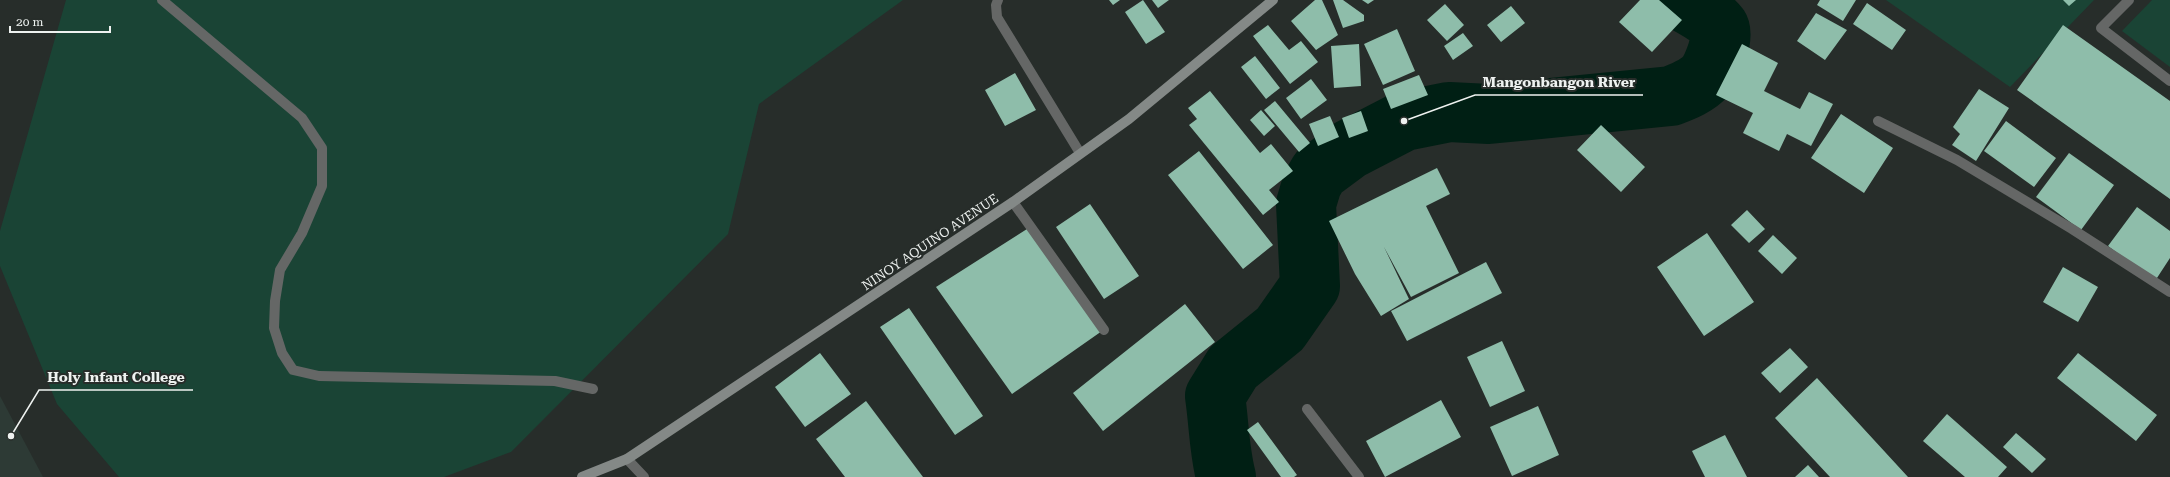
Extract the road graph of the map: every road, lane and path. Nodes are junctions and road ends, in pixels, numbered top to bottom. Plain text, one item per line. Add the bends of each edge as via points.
1 (162, 0) edge
2 (998, 0) edge
3 (1273, 0) edge
4 (2129, 0) edge
5 (2170, 81) edge
6 (1878, 121) dead end
7 (1080, 153) junction
8 (1013, 202) junction
9 (2170, 292) edge
10 (1104, 330) dead end
11 (594, 388) dead end
12 (1308, 409) dead end
13 (627, 459) junction
14 (582, 477) edge
15 (644, 477) edge
16 (1359, 477) edge

1 - 11 street via 302,118 322,148 322,186 302,233 280,270 275,301 274,328 282,353 293,370 319,376 555,381
2 - 7 street via 997,17
3 - 7 main road, NINOY AQUINO AVENUE via 1129,119
4 - 5 street via 2101,28
6 - 9 street via 1956,160 2072,229
7 - 8 main road, NINOY AQUINO AVENUE
8 - 10 street
8 - 13 main road, NINOY AQUINO AVENUE
12 - 16 street
13 - 14 main road, NINOY AQUINO AVENUE
13 - 15 street

